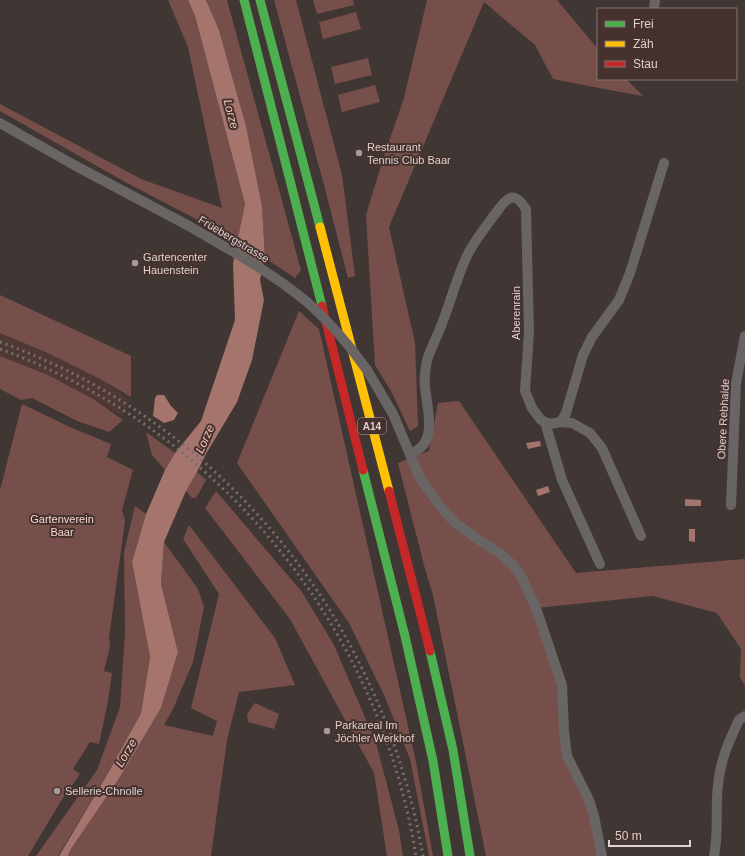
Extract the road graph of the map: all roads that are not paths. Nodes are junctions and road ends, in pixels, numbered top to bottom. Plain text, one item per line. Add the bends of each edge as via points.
1 (244, 0) edge
2 (260, 0) edge
3 (0, 123) edge
4 (664, 163) dead end
5 (745, 336) edge
6 (545, 422) junction
7 (561, 422) junction
8 (410, 453) junction
9 (731, 505) dead end
10 (641, 536) dead end
11 (600, 564) dead end
12 (745, 716) edge
13 (448, 856) edge
14 (470, 856) edge
15 (602, 856) edge
16 (714, 856) edge

1 - 13 highway, A14 via 405,636 433,761
2 - 14 highway, A14 via 426,633 452,750
3 - 8 street, Früebergstrasse, bridge via 189,226 285,284 330,324 353,350 393,414
4 - 7 street via 630,273 619,300 592,336 583,354
5 - 9 street, Obere Rebhalde via 736,383
6 - 7 street
6 - 8 street, Aberenrain via 532,408 525,391 529,332 526,209 520,200 513,197 505,200 466,256 426,363 429,432 427,441 422,448
6 - 11 street via 562,480
7 - 10 street via 572,423 590,433 602,448
8 - 15 street, Früebergstrasse via 420,478 454,522 501,554 521,576 533,602 562,685 567,756 594,816
12 - 16 street via 739,720 721,763

